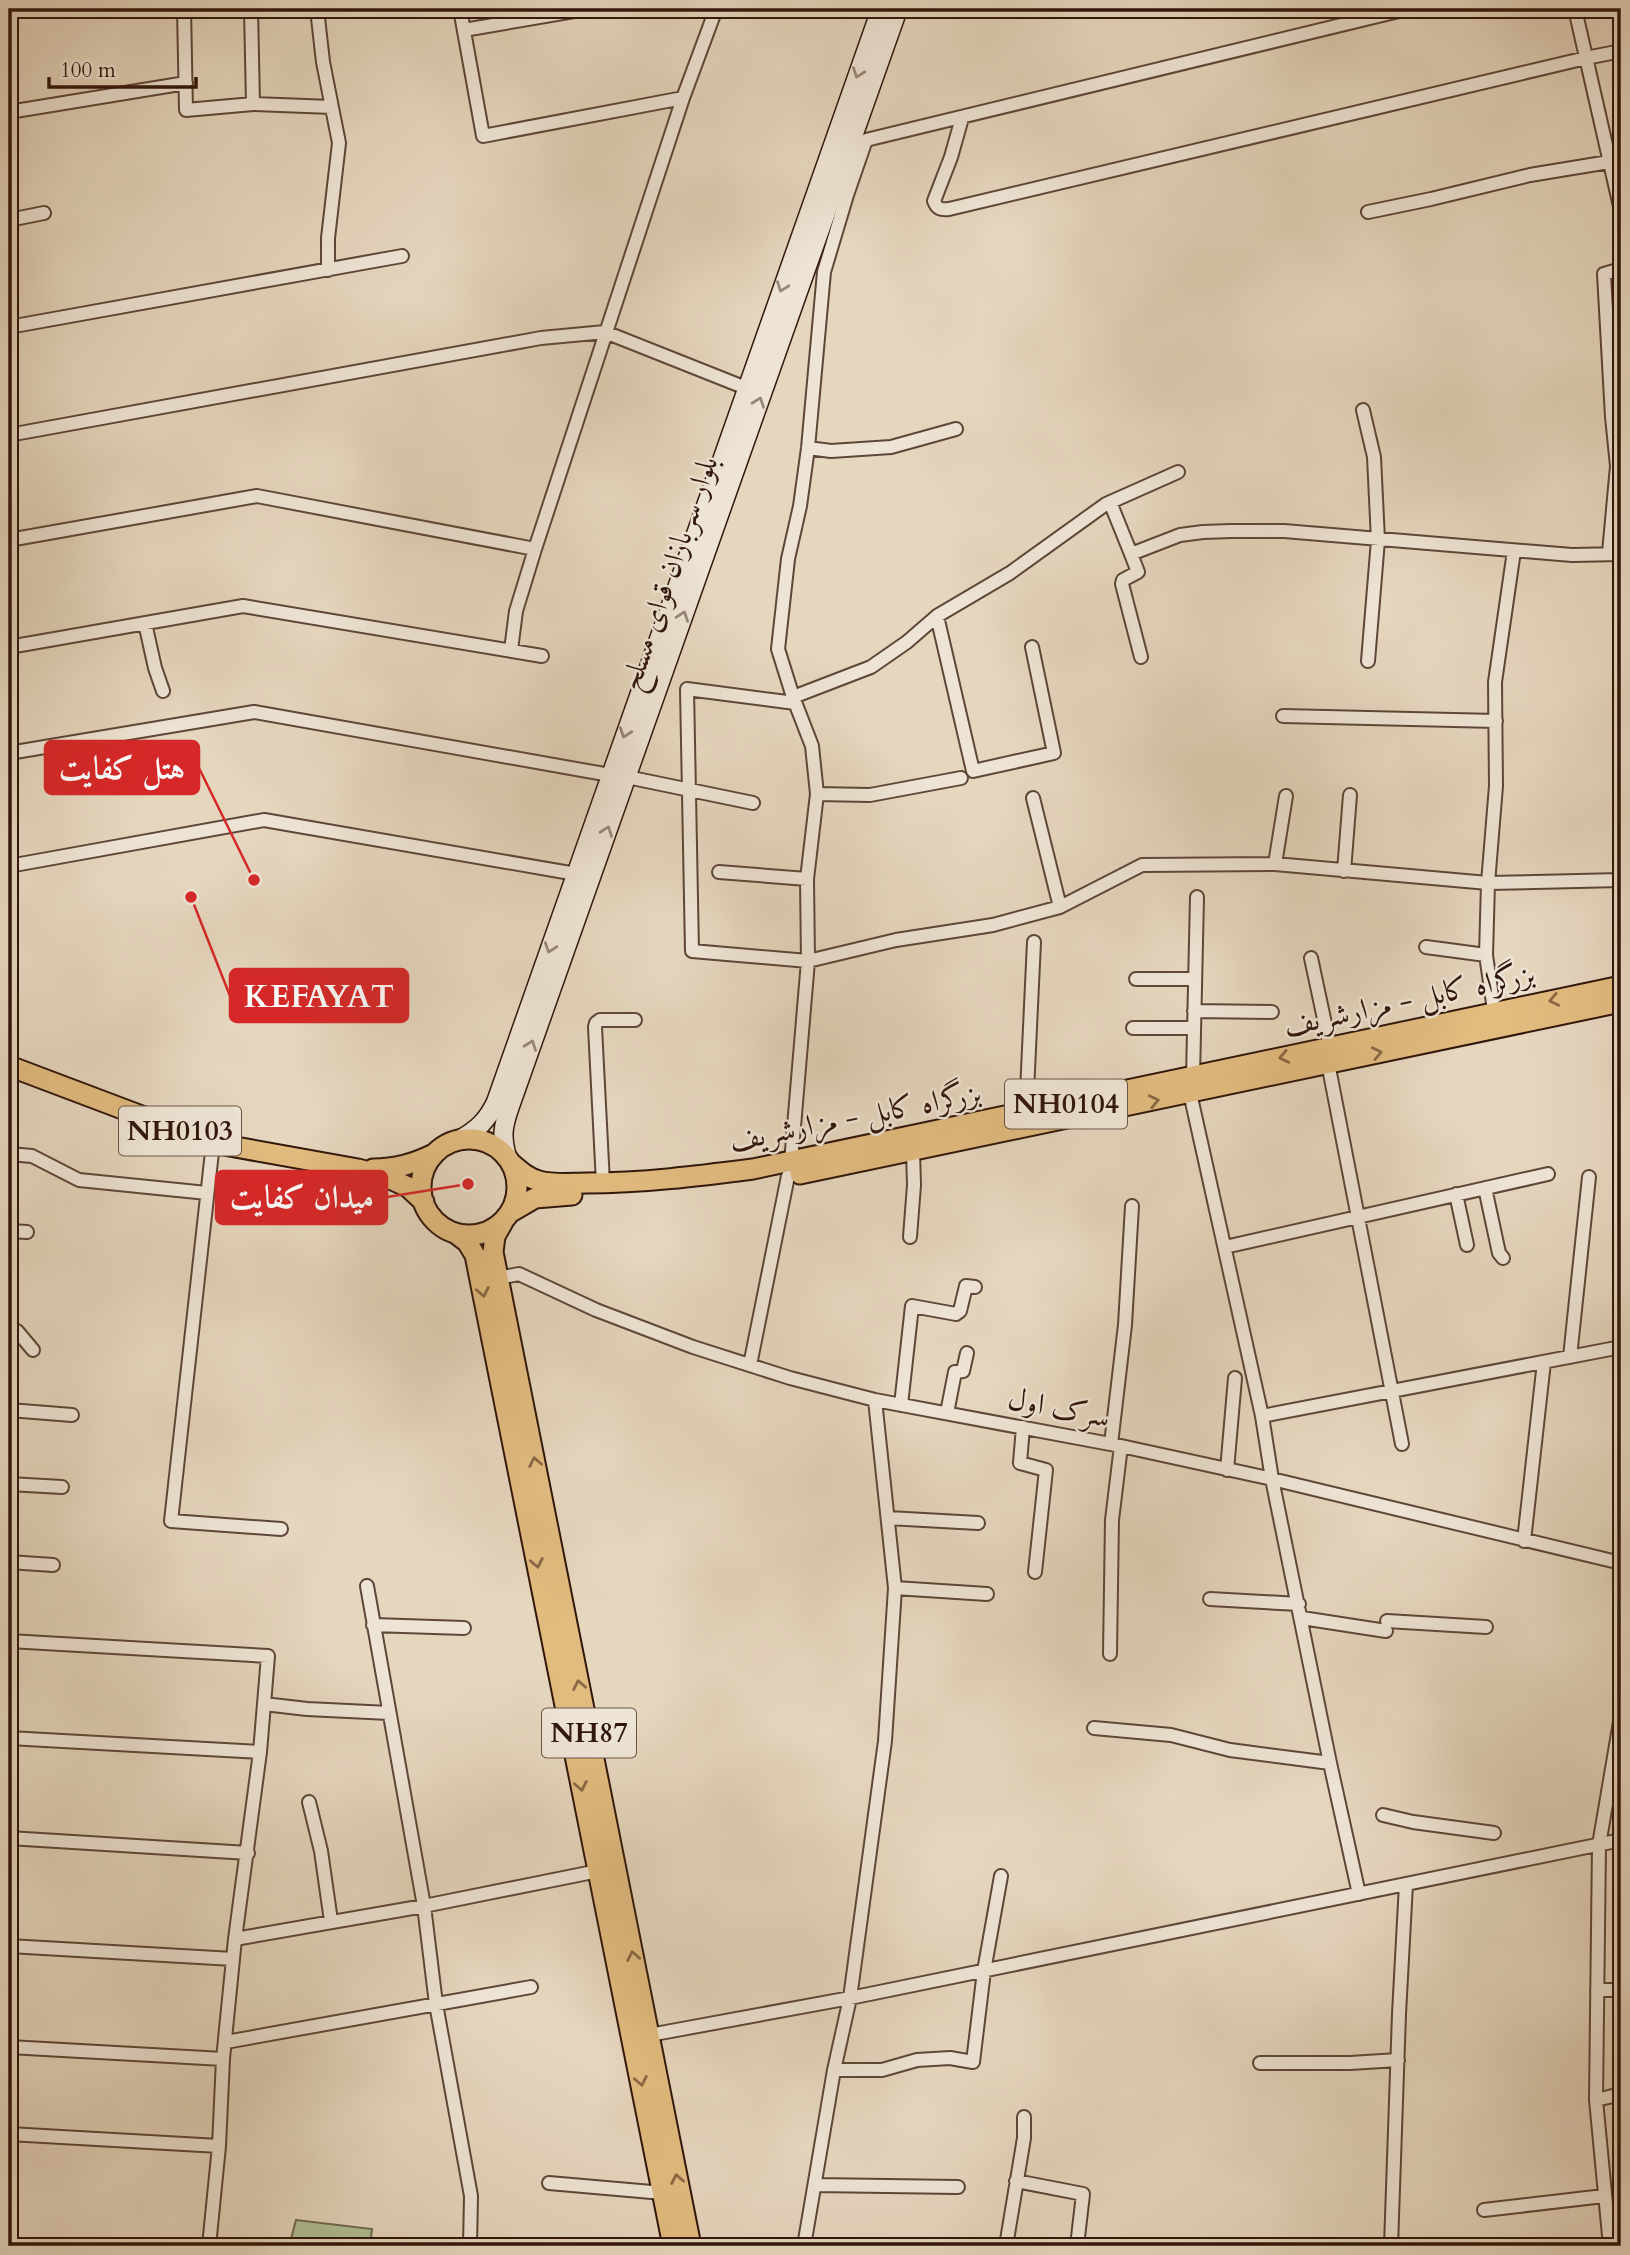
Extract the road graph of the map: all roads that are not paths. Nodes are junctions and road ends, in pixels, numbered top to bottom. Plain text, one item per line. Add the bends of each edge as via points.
1 (184, 9) edge
2 (251, 9) edge
3 (317, 9) edge
4 (460, 9) edge
5 (586, 9) edge
6 (716, 9) edge
7 (881, 9) edge
8 (898, 9) edge
9 (1407, 9) edge
10 (1575, 9) edge
11 (464, 30) junction
12 (1621, 51) edge
13 (1586, 58) junction
14 (186, 83) junction
15 (683, 98) junction
16 (253, 104) junction
17 (332, 107) junction
18 (9, 113) edge
19 (962, 118) junction
20 (1616, 161) edge
21 (1621, 211) edge
22 (1368, 212) dead end
23 (44, 214) dead end
24 (9, 220) edge
25 (402, 256) dead end
26 (1621, 269) edge
27 (328, 270) junction
28 (9, 327) edge
29 (605, 331) junction
30 (1616, 382) edge
31 (746, 388) junction
32 (1363, 410) dead end
33 (1616, 417) edge
34 (956, 429) dead end
35 (9, 435) edge
36 (808, 448) junction
37 (1619, 457) edge
38 (1178, 472) dead end
39 (1110, 502) junction
40 (9, 540) edge
41 (1378, 540) junction
42 (535, 549) junction
43 (1514, 551) junction
44 (1131, 554) junction
45 (1615, 554) edge
46 (937, 616) junction
47 (145, 623) junction
48 (9, 647) edge
49 (1032, 647) dead end
50 (511, 650) junction
51 (542, 656) dead end
52 (1141, 657) dead end
53 (1368, 661) dead end
54 (163, 691) dead end
55 (794, 700) junction
56 (1283, 716) dead end
57 (1496, 721) junction
58 (9, 753) edge
59 (618, 776) junction
60 (961, 778) dead end
61 (688, 788) junction
62 (817, 794) junction
63 (1350, 795) dead end
64 (1286, 796) dead end
65 (1033, 798) dead end
66 (753, 803) dead end
67 (1275, 864) junction
68 (9, 866) edge
69 (1344, 871) junction
70 (719, 872) dead end
71 (576, 874) junction
72 (807, 879) junction
73 (1621, 880) edge
74 (1488, 883) junction
75 (1197, 897) dead end
76 (1060, 907) junction
77 (1034, 942) dead end
78 (1426, 947) dead end
79 (1486, 955) junction
80 (1311, 958) dead end
81 (808, 961) junction
82 (1136, 979) dead end
83 (1195, 979) junction
84 (1621, 986) edge
85 (1621, 1002) edge
86 (1194, 1011) junction
87 (1272, 1012) dead end
88 (635, 1020) dead end
89 (1496, 1020) junction
90 (1133, 1028) dead end
91 (1194, 1028) junction
92 (1329, 1055) junction
93 (9, 1066) edge
94 (1191, 1085) junction
95 (1026, 1113) junction
96 (459, 1140) junction
97 (213, 1143) junction
98 (913, 1151) junction
99 (9, 1154) edge
100 (434, 1154) junction
101 (509, 1161) junction
102 (358, 1169) junction
103 (789, 1169) junction
104 (1548, 1174) dead end
105 (1588, 1177) dead end
106 (603, 1183) junction
107 (1485, 1188) junction
108 (207, 1193) junction
109 (1456, 1194) junction
110 (424, 1202) junction
111 (1132, 1206) dead end
112 (1358, 1216) junction
113 (507, 1217) junction
114 (9, 1231) edge
115 (27, 1232) dead end
116 (455, 1233) junction
117 (910, 1237) dead end
118 (1467, 1245) dead end
119 (1225, 1247) junction
120 (1503, 1258) dead end
121 (498, 1278) junction
122 (975, 1287) dead end
123 (9, 1328) edge
124 (1621, 1347) edge
125 (33, 1350) dead end
126 (967, 1353) dead end
127 (1570, 1357) junction
128 (1544, 1362) junction
129 (750, 1365) junction
130 (1235, 1378) dead end
131 (1391, 1392) junction
132 (875, 1400) junction
133 (901, 1405) junction
134 (9, 1410) edge
135 (947, 1413) junction
136 (72, 1415) dead end
137 (1262, 1416) junction
138 (1023, 1427) junction
139 (1402, 1444) dead end
140 (1116, 1445) junction
141 (1227, 1469) junction
142 (1272, 1479) junction
143 (9, 1484) edge
144 (61, 1487) dead end
145 (888, 1518) junction
146 (978, 1523) dead end
147 (281, 1529) dead end
148 (1524, 1541) junction
149 (9, 1562) edge
150 (1621, 1563) edge
151 (53, 1565) dead end
152 (1035, 1572) dead end
153 (366, 1586) dead end
154 (895, 1588) junction
155 (987, 1594) dead end
156 (1210, 1599) dead end
157 (1299, 1604) junction
158 (1302, 1618) junction
159 (373, 1625) junction
160 (1486, 1627) dead end
161 (464, 1628) dead end
162 (9, 1641) edge
163 (1110, 1654) dead end
164 (264, 1704) junction
165 (389, 1713) junction
166 (1621, 1716) edge
167 (1094, 1728) dead end
168 (1619, 1730) edge
169 (9, 1738) edge
170 (260, 1752) junction
171 (1330, 1763) junction
172 (310, 1802) dead end
173 (1383, 1815) dead end
174 (1494, 1833) dead end
175 (9, 1838) edge
176 (1621, 1840) edge
177 (1599, 1845) junction
178 (248, 1853) junction
179 (598, 1871) junction
180 (1001, 1875) dead end
181 (1406, 1884) junction
182 (1359, 1894) junction
183 (424, 1906) junction
184 (331, 1921) junction
185 (235, 1939) junction
186 (9, 1947) edge
187 (233, 1959) junction
188 (984, 1971) junction
189 (531, 1987) dead end
190 (1597, 1990) junction
191 (1621, 1990) edge
192 (849, 1998) junction
193 (436, 2004) junction
194 (640, 2037) junction
195 (226, 2042) junction
196 (9, 2047) edge
197 (223, 2059) junction
198 (1398, 2060) junction
199 (1260, 2063) dead end
200 (834, 2070) junction
201 (1621, 2094) edge
202 (1596, 2100) junction
203 (1024, 2117) dead end
204 (9, 2134) edge
205 (219, 2146) junction
206 (1016, 2182) junction
207 (549, 2183) dead end
208 (815, 2185) junction
209 (958, 2187) dead end
210 (663, 2193) junction
211 (1604, 2196) junction
212 (1484, 2210) dead end
213 (209, 2246) edge
214 (470, 2246) edge
215 (673, 2246) edge
216 (691, 2246) edge
217 (804, 2246) edge
218 (1006, 2246) edge
219 (1077, 2246) edge
220 (1391, 2246) edge
221 (1609, 2246) edge

1 - 14 street
2 - 16 street
3 - 17 street
4 - 11 street
5 - 11 street
6 - 15 street
7 -> 31 main road, بلوار سربازان قوای مسلح
59 -> 8 main road, بلوار سربازان قوای مسلح
9 - 19 street
10 - 13 street
11 - 15 street via 483,136
12 - 13 street
13 - 19 street via 941,210 934,201
13 - 20 street
14 - 16 street via 186,110
14 - 18 street
15 - 29 street
16 - 17 street
17 - 27 street via 339,143
19 - 36 street via 866,140 824,272
20 - 21 street
20 - 22 street via 1530,175
23 - 24 street
25 - 27 street
26 - 30 street via 1604,274
27 - 28 street
29 - 31 street
29 - 35 street via 541,338
29 - 42 street
30 - 33 street
31 -> 59 main road, بلوار سربازان قوای مسلح
32 - 41 street via 1374,457
33 - 37 street
34 - 36 street via 891,447
36 - 55 street via 778,649
37 - 45 street
38 - 39 street
39 - 44 street
39 - 46 street via 1010,573
40 - 42 street via 257,496
41 - 43 street
41 - 44 street via 1283,531 1203,532 1180,535
41 - 53 street
42 - 50 street via 516,611
43 - 45 street
43 - 57 street via 1495,682
44 - 52 street via 1138,572 1122,584
46 - 49 street via 973,771 1054,752
46 - 55 street via 871,667
47 - 48 street
47 - 50 street via 243,606
47 - 54 street
50 - 51 street
55 - 61 street via 687,689
55 - 62 street via 812,746
56 - 57 street
57 - 74 street
58 - 59 street via 254,712
59 - 61 street
59 - 71 main road, بلوار سربازان قوای مسلح
101 -> 59 main road, بلوار سربازان قوای مسلح via 503,1140 507,1115
60 - 62 street via 870,795
61 - 66 street
61 - 81 street via 692,951
62 - 72 street
63 - 69 street
64 - 67 street
65 - 76 street
67 - 69 street
67 - 76 street via 1142,864
68 - 71 street via 264,820
69 - 74 street
70 - 72 street
71 -> 96 main road, بلوار سربازان قوای مسلح via 496,1102 488,1119
72 - 81 street
73 - 74 street
74 - 79 street
75 - 83 street
76 - 81 street via 993,925 896,940
77 - 95 street
78 - 79 street
79 - 89 street
80 - 92 street
81 - 103 street
82 - 83 street
83 - 86 street
84 -> 89 highway, بزرگراه کابل - مزارشریف / NH0104
85 - 89 highway, بزرگراه کابل - مزارشریف / NH0104
86 - 87 street
86 - 91 street
88 - 106 street via 600,1020 595,1027
89 - 92 highway, بزرگراه کابل - مزارشریف / NH0104
90 - 91 street
91 - 94 street
92 - 94 highway, بزرگراه کابل - مزارشریف / NH0104
92 - 112 street
93 - 97 highway, NH0103
94 - 95 highway, بزرگراه کابل - مزارشریف / NH0104
98 -> 94 highway, بزرگراه کابل - مزارشریف / NH0104
94 - 119 street
95 - 103 highway, بزرگراه کابل - مزارشریف / NH0104
96 - 100 highway
96 - 101 highway via 486,1142
97 - 102 highway, NH0103
97 - 108 street
98 - 103 highway, بزرگراه کابل - مزارشریف / NH0104
98 - 117 street
99 - 108 street via 32,1156 79,1180
100 - 102 highway, NH0103 via 393,1169
100 - 110 highway via 422,1177
101 - 106 highway, بزرگراه کابل - مزارشریف / NH0104 via 539,1181
101 - 113 highway via 517,1180 517,1196
102 - 110 highway, NH0103 via 408,1187
103 - 106 highway, بزرگراه کابل - مزارشریف / NH0104
103 - 113 highway, بزرگراه کابل - مزارشریف / NH0104 via 681,1190 535,1198
103 - 129 street
104 - 107 street
105 - 127 street
107 - 109 street
107 - 120 street
108 - 147 street via 171,1521
109 - 112 street
109 - 118 street
110 - 116 highway via 435,1221
111 - 140 street
112 - 119 street
112 - 131 street
113 - 116 highway via 480,1234
113 - 121 highway, NH87 via 495,1236
114 - 115 street
116 -> 179 highway, NH87 via 475,1255
119 - 137 street
121 - 129 street, سرک اول via 519,1274 596,1310
194 -> 121 highway, NH87
122 - 133 street via 967,1286 956,1314 912,1306
123 - 125 street
124 - 127 street
126 - 135 street via 963,1371 955,1371
127 - 128 street
128 - 131 street
128 - 148 street
129 - 132 street, سرک اول
130 - 141 street
131 - 137 street
131 - 139 street
132 - 133 street, سرک اول
132 - 145 street
133 - 135 street, سرک اول
134 - 136 street
135 - 138 street, سرک اول
137 - 142 street
138 - 140 street, سرک اول
138 - 152 street via 1020,1463 1046,1470
140 - 141 street, سرک اول
140 - 163 street
141 - 142 street, سرک اول
142 - 148 street, سرک اول
142 - 157 street
143 - 144 street
145 - 146 street
145 - 154 street
148 - 150 street, سرک اول
149 - 151 street
153 - 159 street
154 - 155 street
154 - 192 street via 885,1741
156 - 157 street
157 - 158 street
158 - 160 street via 1387,1626
158 - 171 street
159 - 161 street
159 - 165 street
162 - 164 street via 268,1656
164 - 165 street
164 - 170 street
165 - 183 street
166 - 168 street
167 - 171 street via 1171,1735 1230,1749
168 - 177 street
169 - 170 street
170 - 178 street
171 - 182 street
172 - 184 street
173 - 174 street
175 - 178 street
176 - 177 street
177 - 181 street
177 - 190 street
178 - 185 street
179 - 183 street
179 - 194 highway, NH87
180 - 188 street
181 - 182 street
181 - 198 street
182 - 188 street
183 - 184 street
183 - 193 street
184 - 185 street
185 - 187 street
186 - 187 street
187 - 195 street
188 - 192 street
188 - 200 street via 973,2062 950,2058 917,2060 882,2070
189 - 193 street
190 - 191 street
190 - 202 street
192 - 194 street
192 - 200 street
193 - 195 street
193 - 214 street via 471,2196
194 -> 210 highway, NH87
216 -> 194 highway, NH87
195 - 197 street
196 - 197 street
197 - 205 street
198 - 199 street
198 - 220 street
200 - 208 street
201 - 202 street
202 - 211 street
203 - 206 street
204 - 205 street
205 - 213 street
206 - 218 street
206 - 219 street via 1083,2194
207 - 210 street
208 - 209 street
208 - 217 street
210 - 215 highway, NH87
211 - 212 street
211 - 221 street

